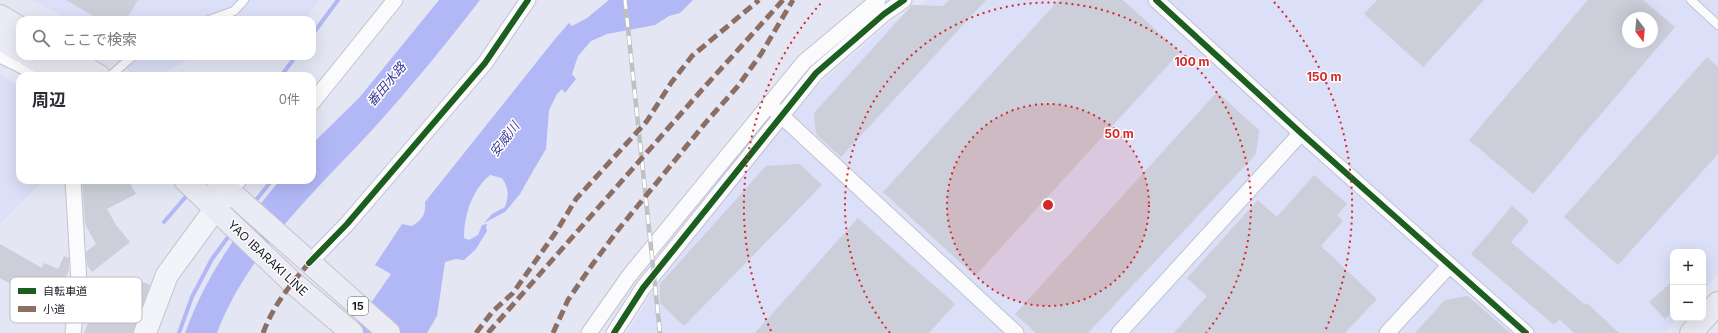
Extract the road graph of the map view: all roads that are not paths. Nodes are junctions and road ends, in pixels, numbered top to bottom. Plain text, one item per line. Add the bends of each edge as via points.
1 (244, 0) edge
2 (395, 0) edge
3 (528, 0) edge
4 (878, 0) edge
5 (904, 0) edge
6 (1156, 0) edge
7 (1691, 0) edge
8 (0, 16) edge
9 (222, 16) edge
10 (1718, 24) edge
11 (16, 26) edge
12 (0, 40) edge
13 (16, 49) edge
14 (0, 55) edge
15 (40, 60) edge
16 (128, 60) edge
17 (64, 69) edge
18 (79, 72) edge
19 (115, 72) edge
20 (316, 98) edge
21 (770, 105) junction
22 (781, 115) junction
23 (1301, 133) junction
24 (73, 184) edge
25 (189, 184) edge
26 (228, 186) edge
27 (215, 209) junction
28 (301, 256) junction
29 (1449, 266) junction
30 (79, 277) edge
31 (1718, 303) edge
32 (74, 323) edge
33 (73, 333) edge
34 (146, 333) edge
35 (352, 333) edge
36 (389, 333) edge
37 (588, 333) edge
38 (614, 333) edge
39 (1016, 333) edge
40 (1119, 333) edge
41 (1387, 333) edge
42 (1526, 333) edge
43 (1691, 333) edge

1 - 9 lane via 234,12
2 - 20 street
3 - 28 street via 485,63 347,224
4 - 21 street via 804,62
5 - 22 street via 816,73
6 - 23 street
7 - 10 lane
8 - 11 main road
12 - 13 main road
14 - 17 street via 31,70
15 - 17 main road
16 - 19 lane
17 - 18 main road
21 - 22 street
21 - 37 street via 629,276
22 - 38 street via 643,288
22 - 39 street
23 - 29 street
23 - 40 street
24 - 30 street
25 - 27 main road, YAO IBARAKI LINE / 15
26 - 27 main road
26 - 28 main road, YAO IBARAKI LINE / 15
27 - 34 main road via 167,275
27 - 35 main road, YAO IBARAKI LINE / 15
28 - 36 main road, YAO IBARAKI LINE / 15
29 - 41 street
29 - 42 street
31 - 43 main road
32 - 33 street

